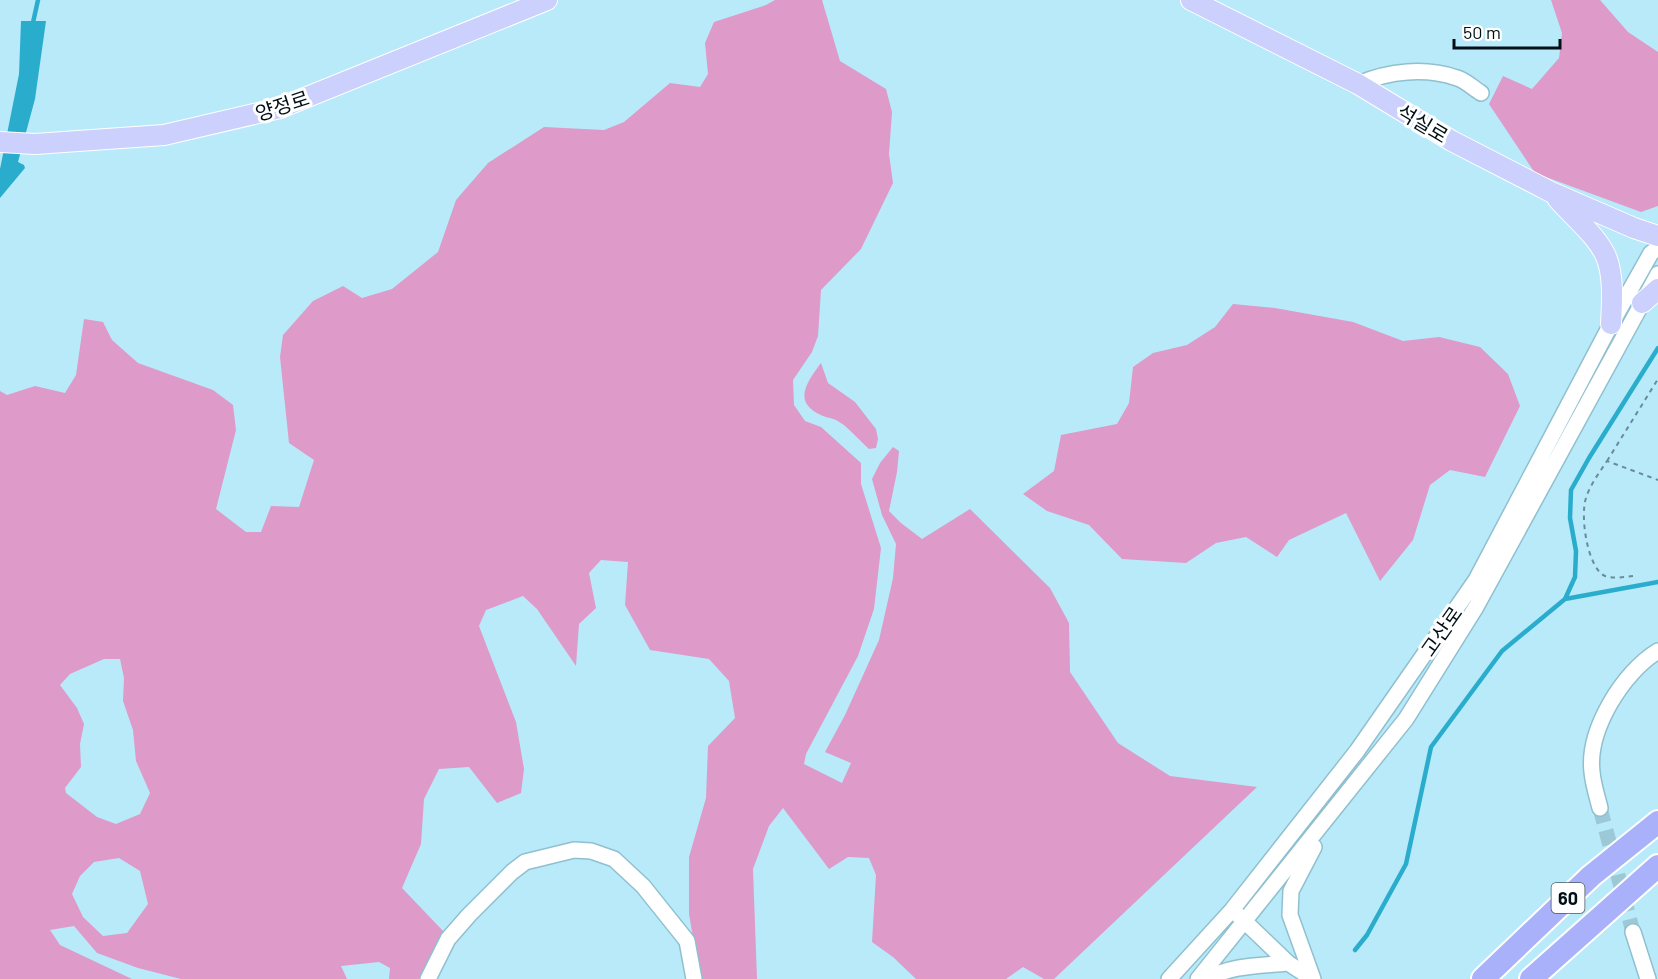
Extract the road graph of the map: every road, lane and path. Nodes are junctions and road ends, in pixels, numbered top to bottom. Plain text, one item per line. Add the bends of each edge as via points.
1 (547, 0) edge
2 (1191, 0) edge
3 (1358, 84) junction
4 (1481, 93) dead end
5 (0, 142) edge
6 (1551, 192) junction
7 (1658, 236) edge
8 (1658, 248) edge
9 (1658, 274) edge
10 (1658, 289) edge
11 (1642, 303) junction
12 (1611, 324) junction
13 (1658, 380) edge
14 (1607, 461) junction
15 (1658, 480) edge
16 (1632, 576) dead end
17 (1658, 651) edge
18 (1600, 808) tunnel mouth
19 (1330, 817) junction
20 (1658, 822) edge
21 (1658, 866) edge
22 (1232, 910) junction
23 (1245, 922) junction
24 (1633, 932) tunnel mouth
25 (1288, 963) junction
26 (428, 979) edge
27 (694, 979) edge
28 (1169, 979) edge
29 (1198, 979) edge
30 (1207, 979) edge
31 (1313, 979) edge
32 (1483, 979) edge
33 (1531, 979) edge
34 (1648, 979) edge

1 - 5 main road, 양정로 via 280,108 164,135 36,144
2 - 3 main road, 석실로
3 - 4 street via 1377,76 1422,70 1459,78
3 - 6 main road, 석실로 via 1452,141
6 - 7 main road, 석실로
6 - 12 main road via 1595,239 1607,259 1612,290
8 - 12 street, 고산로 via 1651,253
9 - 11 street, 고산로
10 - 11 main road
11 - 19 street, 고산로 via 1476,607 1406,719
12 - 22 street, 고산로 via 1476,580 1357,751
13 - 14 path
14 - 15 path
14 - 16 path via 1585,500 1589,554 1595,569 1606,576
17 - 18 street via 1645,659 1621,686 1595,742 1591,771
19 - 23 street, 고산로
19 - 31 street via 1291,891 1290,915
20 - 32 highway, 60 via 1592,876
21 - 33 highway, 60
22 - 23 street
22 - 28 street, 고산로
23 - 25 street
23 - 29 street, 고산로
24 - 34 street
25 - 30 street via 1241,966
25 - 31 street
26 - 27 street via 448,939 512,872 525,862 574,850 614,859 643,886 687,941

